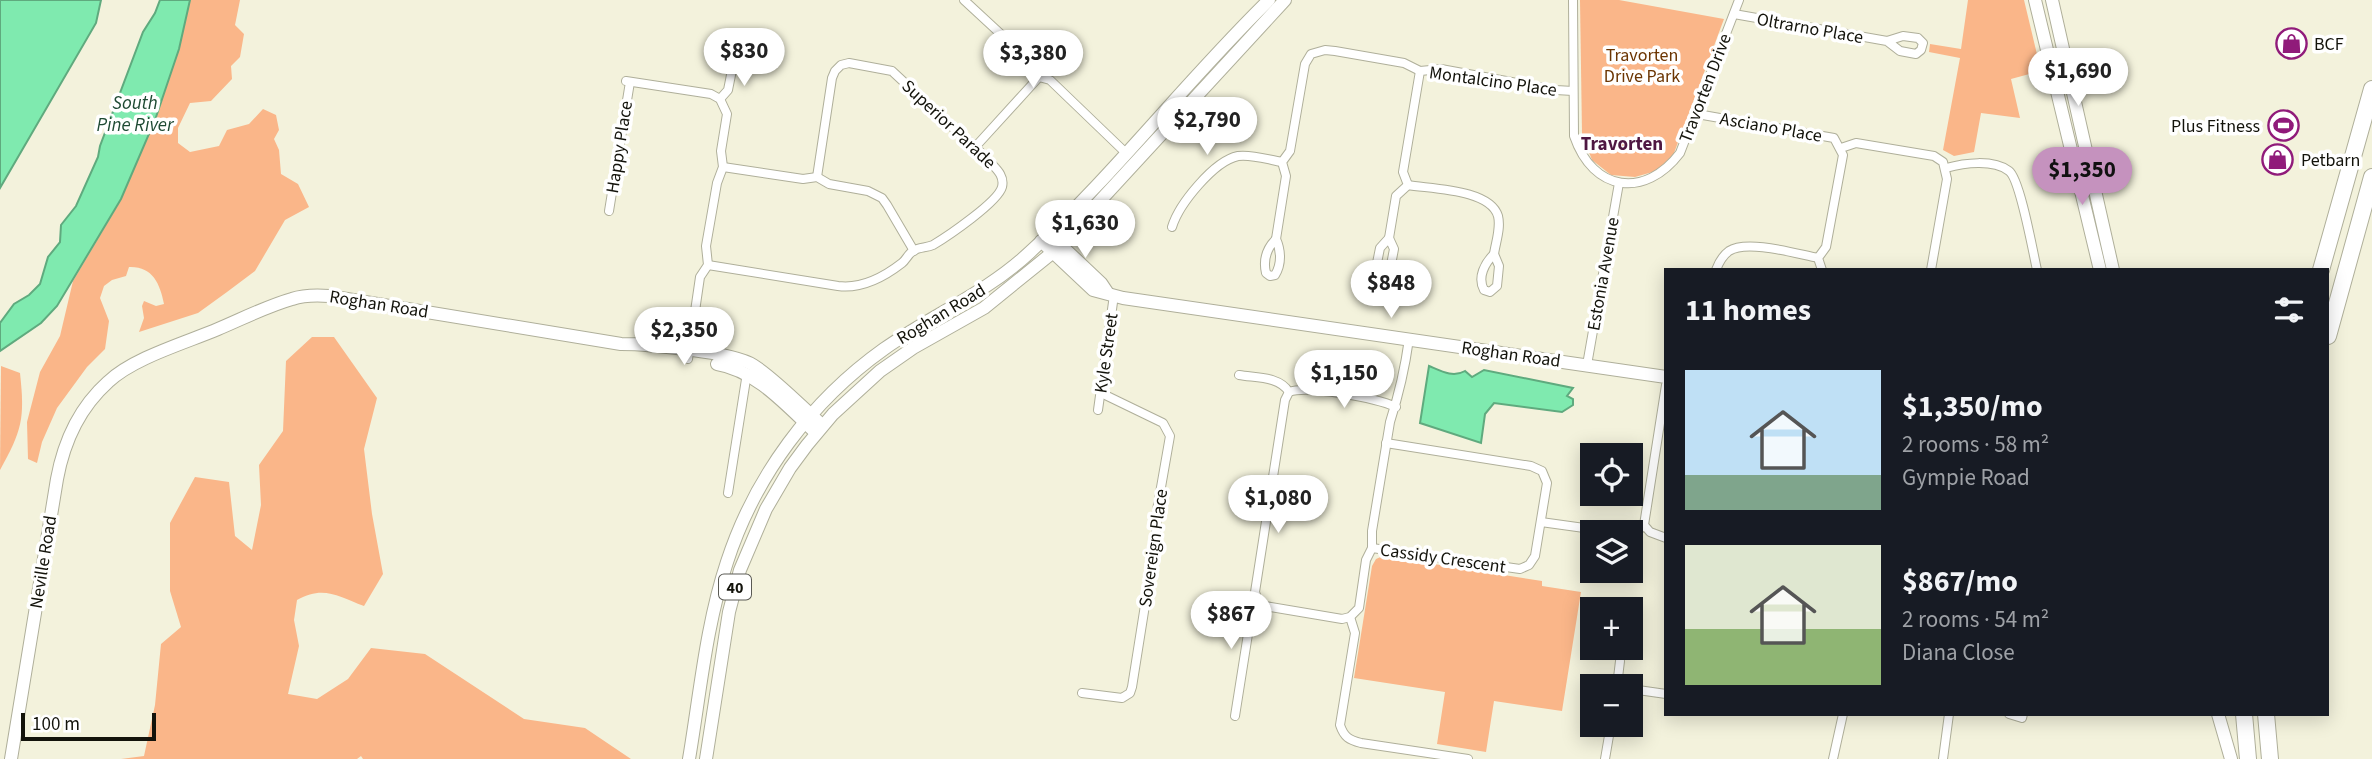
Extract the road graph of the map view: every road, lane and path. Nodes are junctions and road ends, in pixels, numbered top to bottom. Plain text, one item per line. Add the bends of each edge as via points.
1 (964, 0) edge
2 (1269, 0) edge
3 (1285, 0) edge
4 (1573, 0) edge
5 (1739, 0) edge
6 (2035, 0) edge
7 (2052, 0) edge
8 (1734, 14) junction
9 (1887, 41) dead end
10 (734, 60) dead end
11 (1420, 71) junction
12 (1040, 77) junction
13 (2372, 89) edge
14 (1573, 91) junction
15 (720, 99) junction
16 (1696, 114) junction
17 (977, 145) junction
18 (1841, 148) junction
19 (1127, 153) junction
20 (1282, 162) junction
21 (723, 167) junction
22 (1946, 168) junction
23 (817, 177) junction
24 (2372, 177) edge
25 (1619, 183) junction
26 (1408, 185) junction
27 (609, 211) dead end
28 (1172, 227) dead end
29 (1045, 238) junction
30 (1389, 238) dead end
31 (1276, 239) dead end
32 (1056, 249) junction
33 (914, 250) junction
34 (1494, 254) dead end
35 (1818, 258) junction
36 (708, 265) junction
37 (1717, 268) edge
38 (1821, 268) edge
39 (1931, 268) edge
40 (2037, 268) edge
41 (2100, 268) edge
42 (2113, 268) edge
43 (2322, 268) edge
44 (1111, 294) junction
45 (2329, 332) edge
46 (1409, 339) junction
47 (688, 355) junction
48 (1587, 365) junction
49 (748, 369) junction
50 (1239, 375) dead end
51 (1664, 377) edge
52 (110, 380) joint
53 (1289, 392) junction
54 (1101, 393) junction
55 (1396, 407) junction
56 (1098, 410) dead end
57 (1664, 410) edge
58 (807, 418) junction
59 (819, 429) junction
60 (1662, 435) edge
61 (1386, 443) junction
62 (728, 493) dead end
63 (1541, 522) junction
64 (1644, 525) joint
65 (1580, 527) edge
66 (1664, 537) edge
67 (1372, 548) junction
68 (1260, 602) junction
69 (1350, 617) junction
70 (1620, 661) dead end
71 (1618, 674) edge
72 (1643, 691) edge
73 (1082, 693) dead end
74 (1664, 694) edge
75 (1235, 716) dead end
76 (1843, 716) edge
77 (1949, 716) edge
78 (2219, 716) edge
79 (2244, 716) edge
80 (2266, 716) edge
81 (1609, 737) edge
82 (11, 759) edge
83 (689, 759) edge
84 (706, 759) edge
85 (1468, 759) edge
86 (1605, 759) edge
87 (1833, 759) edge
88 (1943, 759) edge
89 (2231, 759) edge
90 (2248, 759) edge
91 (2270, 759) edge

1 - 12 street via 1032,63
2 - 19 main road, 40
3 - 32 main road, 40
4 - 14 street
5 - 8 street, Travorten Drive
6 - 41 main road
7 - 42 main road
8 - 9 street, Oltrarno Place
8 - 16 street, Travorten Drive
10 - 15 street via 728,90
11 - 14 street, Montalcino Place via 1441,69
11 - 20 street via 1404,63 1335,51 1311,54 1305,64 1290,151
11 - 26 street, Montalcino Place via 1403,172
12 - 17 street
12 - 19 street via 1050,80
13 - 43 highway
14 - 25 street via 1574,136 1580,152 1598,174
15 - 21 street via 727,114
15 - 27 street, Happy Place via 628,81
16 - 18 street, Asciano Place via 1834,138
16 - 25 street, Travorten Drive via 1669,168 1647,181
17 - 23 street, Superior Parade via 892,71 849,63 841,65 832,78
17 - 33 street, Superior Parade via 1000,173 998,195 933,245
18 - 22 street via 1856,143 1934,156
18 - 35 street, Asciano Place via 1826,247
19 - 29 main road, 40
20 - 28 street via 1247,156 1225,161 1177,212
20 - 31 street via 1286,176
21 - 23 street
21 - 36 street via 706,246
22 - 39 street
22 - 40 street via 1969,163 2008,170 2017,183
23 - 33 street via 882,198
24 - 45 highway
25 - 48 street, Estonia Avenue
26 - 30 street, Montalcino Place via 1396,196
26 - 34 street via 1479,196 1492,204 1499,225
29 - 32 main road, Roghan Road
29 - 58 main road, Roghan Road / 40 via 981,290 884,349
32 - 44 main road, Roghan Road via 1093,290
32 - 59 main road, Roghan Road / 40 via 984,308 880,371
33 - 36 street, Superior Parade via 903,262 865,284 848,287
35 - 37 street via 1736,247
35 - 38 street
36 - 47 street via 701,277
44 - 46 main road, Roghan Road
44 - 54 street, Kyle Street
46 - 48 main road, Roghan Road
46 - 55 street, Cassidy Crescent
47 - 49 main road, Roghan Road
47 - 52 main road, Roghan Road via 646,344 621,344 309,295 141,362
48 - 51 main road, Roghan Road
49 - 58 main road, Roghan Road
49 - 62 street
50 - 53 street via 1277,381
52 - 82 main road, Neville Road via 78,418 61,460
53 - 55 street via 1303,389
53 - 68 street via 1255,592
54 - 56 street, Kyle Street
54 - 73 street, Sovereign Place via 1163,423 1170,436 1132,687 1122,698
55 - 61 street, Cassidy Crescent
57 - 60 street
58 - 59 main road, Roghan Road
58 - 83 main road, 40 via 764,480 726,562 711,622
59 - 84 main road, 40 via 777,489 740,570
60 - 64 street
61 - 63 street, Cassidy Crescent via 1537,467 1547,483
61 - 67 street, Cassidy Crescent
63 - 65 street
63 - 67 street, Cassidy Crescent via 1535,556 1520,569
64 - 66 street
67 - 69 street via 1359,608
68 - 69 street via 1269,608
68 - 75 street via 1251,615
69 - 85 street via 1355,633 1340,725 1343,733 1361,743
70 - 71 street
72 - 74 street
76 - 87 street
77 - 88 street
78 - 89 main road
79 - 90 highway
80 - 91 highway
81 - 86 street

